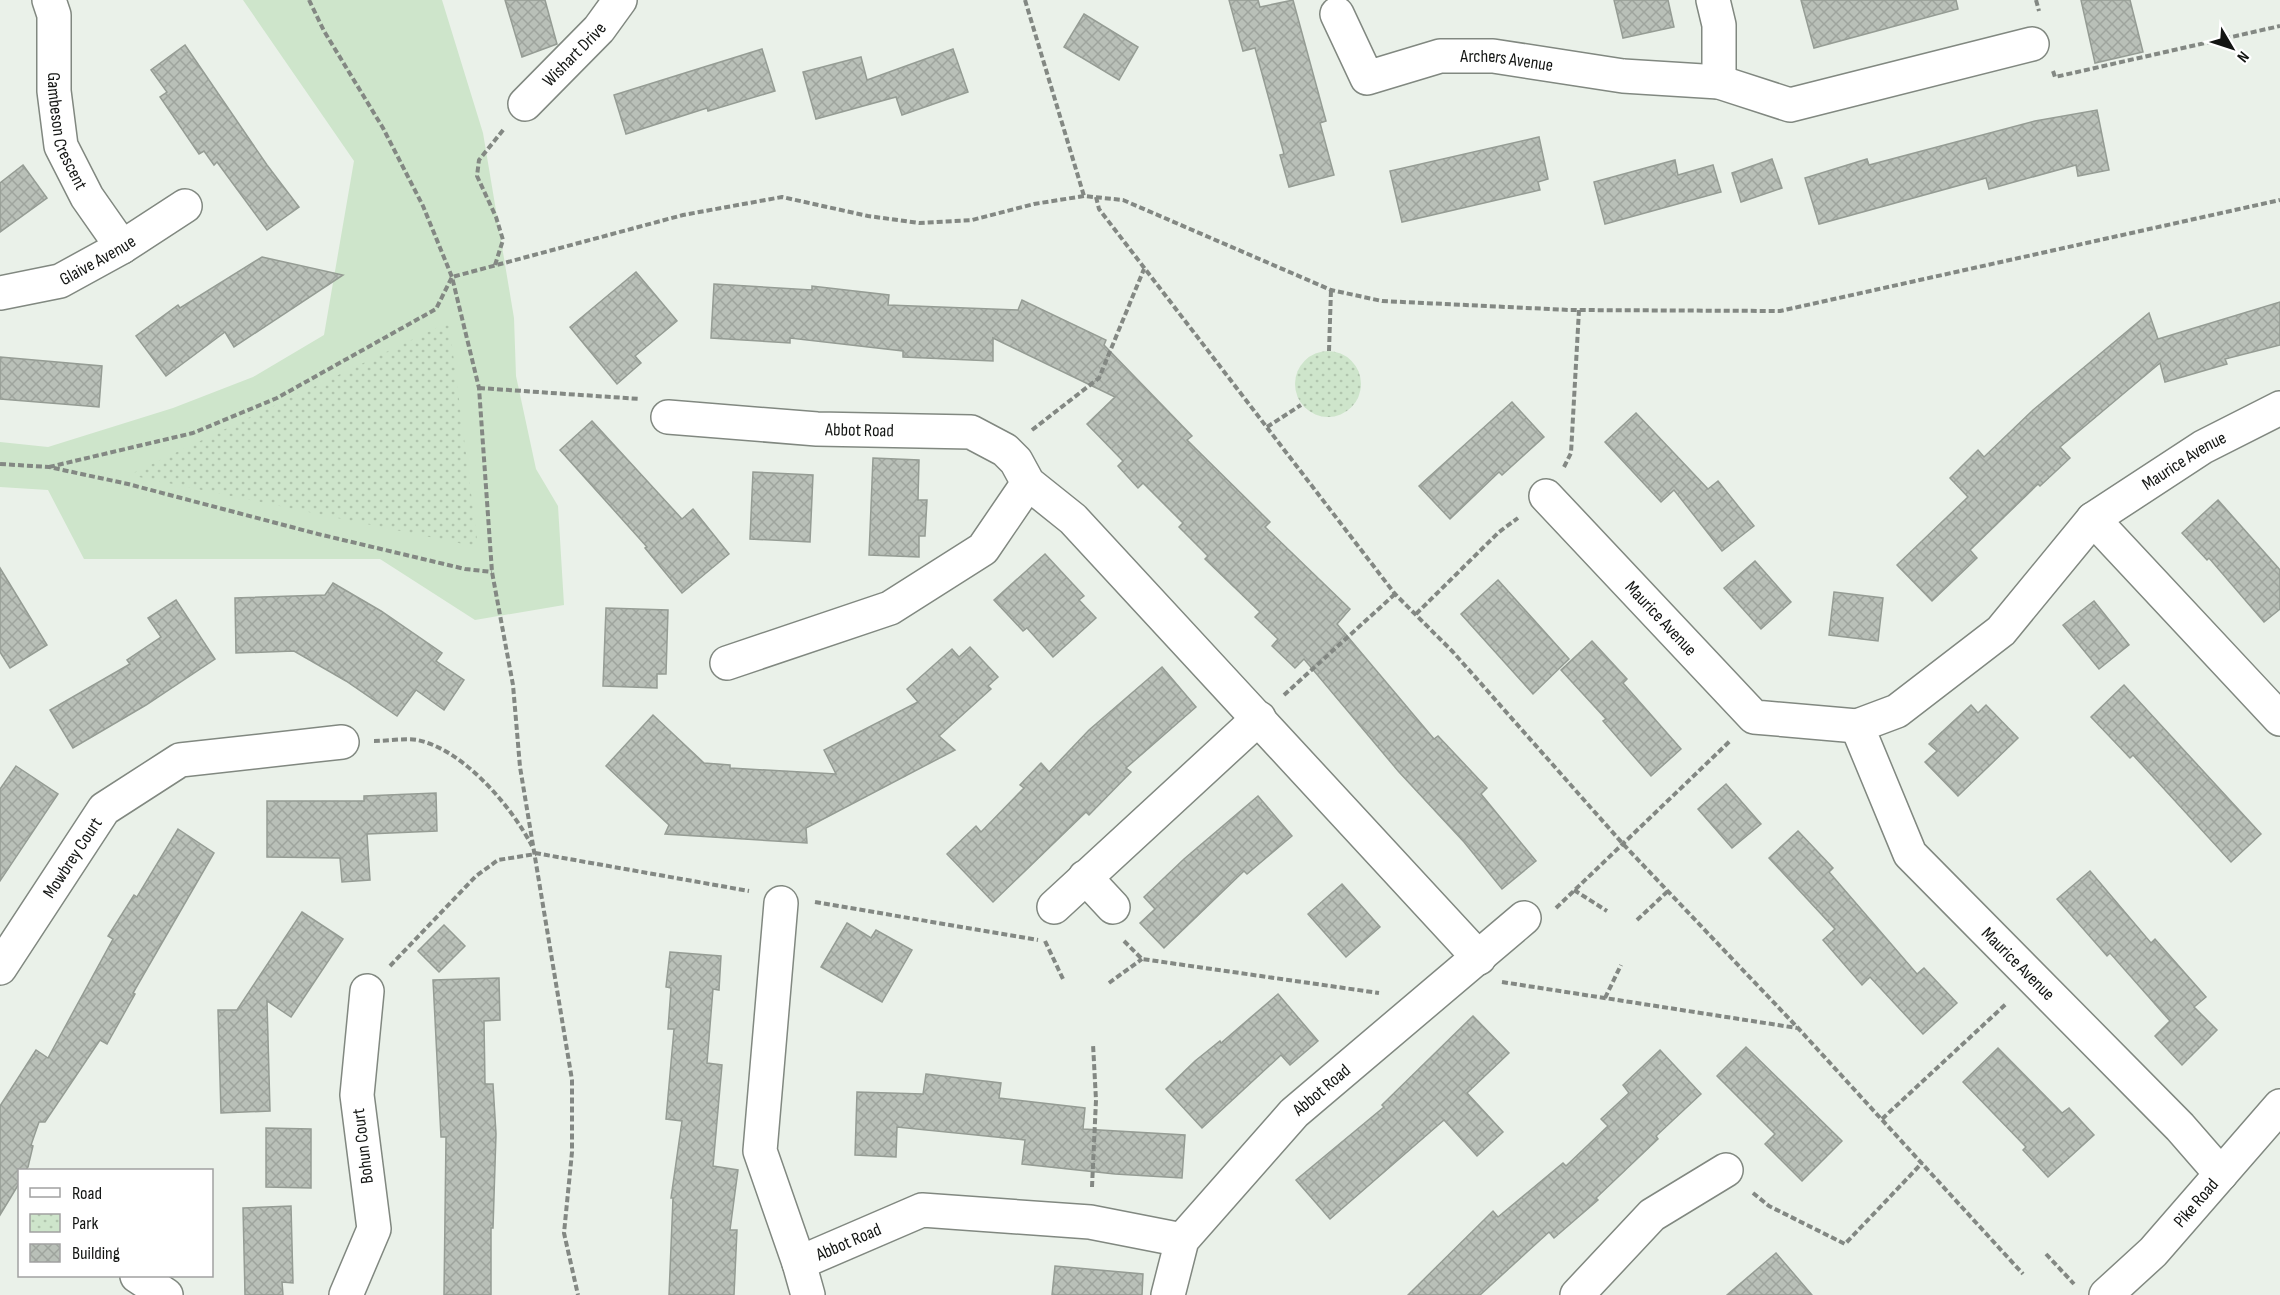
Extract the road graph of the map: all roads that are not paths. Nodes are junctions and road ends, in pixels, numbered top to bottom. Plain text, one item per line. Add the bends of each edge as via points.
1 (49, 0) edge
2 (620, 0) edge
3 (1713, 0) edge
4 (1337, 14) dead end
5 (2042, 44) road end
6 (1719, 82) junction
7 (525, 104) road end
8 (185, 206) dead end
9 (122, 247) junction
10 (0, 293) edge
11 (2280, 408) edge
12 (668, 417) road end
13 (1028, 483) junction
14 (1545, 496) dead end
15 (2093, 519) junction
16 (727, 663) dead end
17 (1259, 718) junction
18 (2280, 719) edge
19 (1857, 726) junction
20 (342, 742) road end
21 (1085, 877) junction
22 (781, 900) road end
23 (1054, 907) road end
24 (1113, 907) road end
25 (1537, 915) road end
26 (1472, 964) junction
27 (0, 968) edge
28 (367, 991) road end
29 (2280, 1106) edge
30 (1726, 1170) road end
31 (2221, 1174) junction
32 (1182, 1240) junction
33 (799, 1263) junction
34 (140, 1277) edge
35 (2092, 1291) edge
36 (166, 1295) edge
37 (346, 1295) edge
38 (808, 1295) edge
39 (1168, 1295) edge
40 (1577, 1295) edge

1 - 9 street, Gambeson Crescent via 54,15 54,91 61,146 87,197
2 - 7 street, Wishart Drive via 599,28
3 - 6 street via 1719,25
4 - 6 street, Archers Avenue via 1367,78 1440,56 1492,56 1623,76
5 - 6 street, Archers Avenue via 1790,105
8 - 9 street, Glaive Avenue
9 - 10 street, Glaive Avenue via 60,280
11 - 15 street, Maurice Avenue via 2203,447
12 - 13 street, Abbot Road via 817,429 971,432 1005,450
13 - 16 street via 982,549 890,608
13 - 17 street, Abbot Road via 1073,519
14 - 19 street, Maurice Avenue via 1754,717
15 - 18 street
15 - 19 street, Maurice Avenue via 2001,631 1897,711
17 - 21 street
17 - 26 street, Abbot Road
19 - 31 street, Maurice Avenue via 1910,854 2180,1127
20 - 27 street, Mowbrey Court via 180,760 104,809
21 - 23 street
21 - 24 street
22 - 33 street, Abbot Road via 760,1151
25 - 26 street, Abbot Road
26 - 32 street, Abbot Road via 1294,1113
28 - 37 street, Bohun Court via 357,1095 375,1229
29 - 31 street, Pike Road
30 - 40 street via 1652,1215
31 - 35 street, Pike Road via 2153,1252
32 - 33 street, Abbot Road via 1090,1222 922,1210
32 - 39 street, Abbot Road
33 - 38 street, Abbot Road
34 - 36 street

